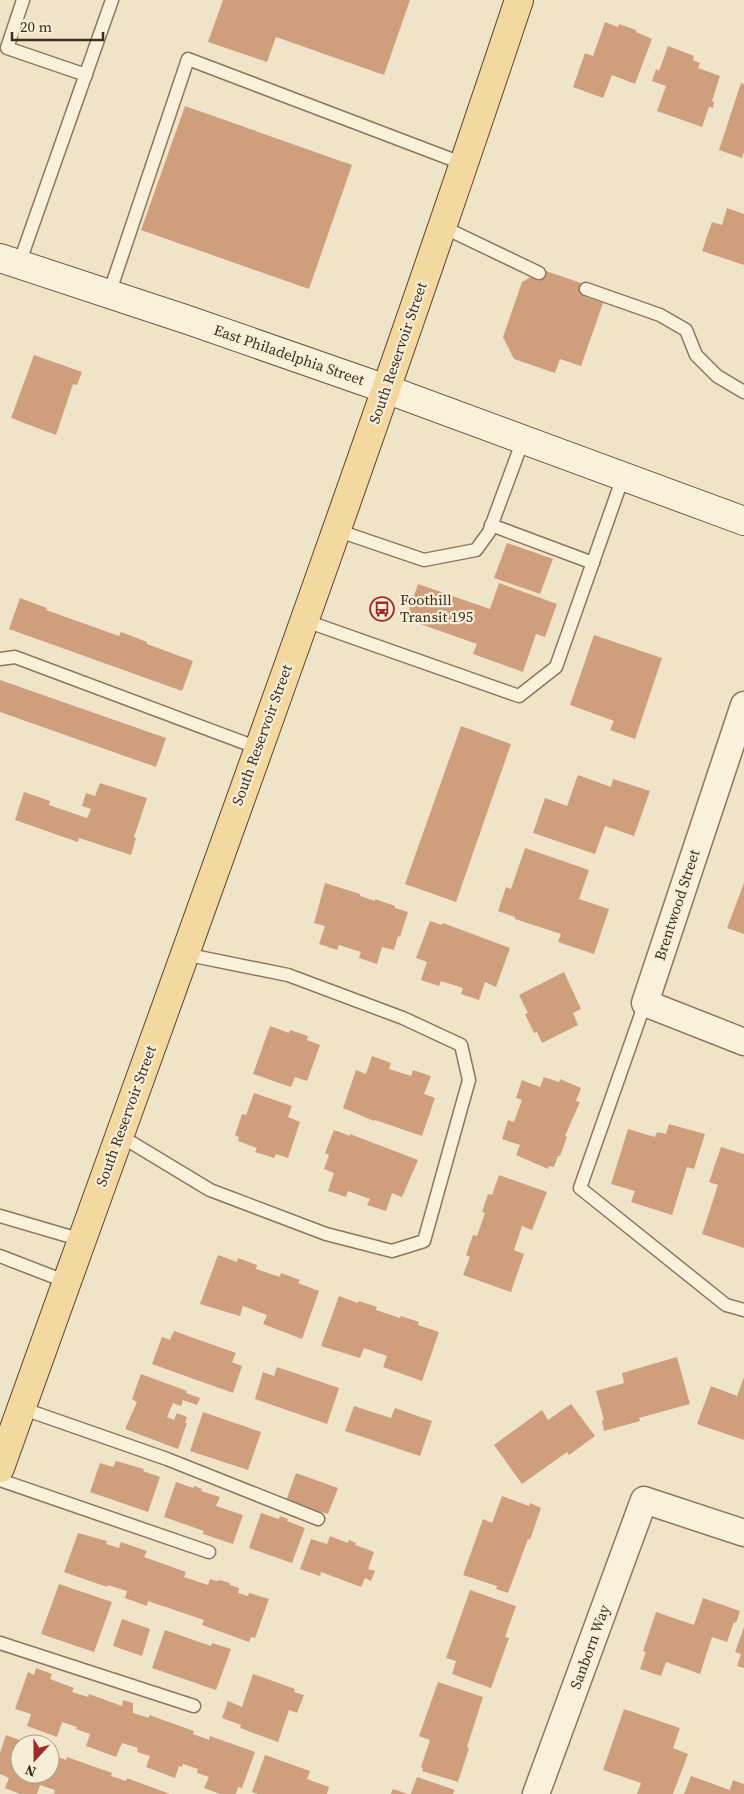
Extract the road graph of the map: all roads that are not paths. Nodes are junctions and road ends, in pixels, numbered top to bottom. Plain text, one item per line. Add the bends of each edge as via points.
1 (23, 0) edge
2 (112, 0) edge
3 (518, 0) edge
4 (86, 75) junction
5 (464, 164) junction
6 (443, 227) junction
7 (10, 261) edge
8 (539, 272) dead end
9 (586, 289) dead end
10 (109, 294) junction
11 (386, 389) junction
12 (744, 392) edge
13 (523, 440) junction
14 (623, 476) junction
15 (744, 521) edge
16 (491, 525) junction
17 (336, 530) junction
18 (592, 563) junction
19 (303, 620) junction
20 (0, 659) edge
21 (744, 705) edge
22 (258, 748) junction
23 (184, 954) junction
24 (645, 1003) junction
25 (744, 1042) edge
26 (119, 1134) junction
27 (0, 1216) edge
28 (82, 1240) junction
29 (0, 1256) edge
30 (67, 1282) junction
31 (744, 1310) edge
32 (21, 1408) junction
33 (0, 1468) edge
34 (0, 1480) edge
35 (318, 1519) dead end
36 (744, 1533) edge
37 (209, 1552) dead end
38 (0, 1643) edge
39 (194, 1706) dead end
40 (536, 1794) edge

1 - 4 lane via 7,48
2 - 4 lane
3 - 5 main road, South Reservoir Street
4 - 7 lane
5 - 6 main road, South Reservoir Street
5 - 10 lane via 188,59
6 - 8 lane
6 - 11 main road, South Reservoir Street
7 - 10 street, East Philadelphia Street
9 - 12 lane via 660,315 686,330 696,355 717,376
10 - 11 street, East Philadelphia Street
11 - 13 street, East Philadelphia Street
11 - 17 main road, South Reservoir Street
13 - 14 street, East Philadelphia Street
13 - 16 lane
14 - 15 street, East Philadelphia Street
14 - 18 lane
16 - 17 lane via 476,550 424,560
16 - 18 lane
17 - 19 main road, South Reservoir Street
18 - 19 lane via 556,667 519,696
19 - 22 main road, South Reservoir Street
20 - 22 lane via 14,657
21 - 24 street, Brentwood Street
22 - 23 main road, South Reservoir Street
23 - 26 main road, South Reservoir Street
23 - 26 lane via 288,975 403,1018 461,1045 469,1080 424,1241 392,1251 326,1234 210,1190
24 - 25 street
24 - 31 lane via 580,1188 726,1305
26 - 28 main road, South Reservoir Street
27 - 28 lane
28 - 30 main road, South Reservoir Street
29 - 30 lane
30 - 32 main road, South Reservoir Street
32 - 33 main road, South Reservoir Street
32 - 35 lane via 167,1459
34 - 37 lane
36 - 40 street, Sanborn Way via 644,1500
38 - 39 lane

